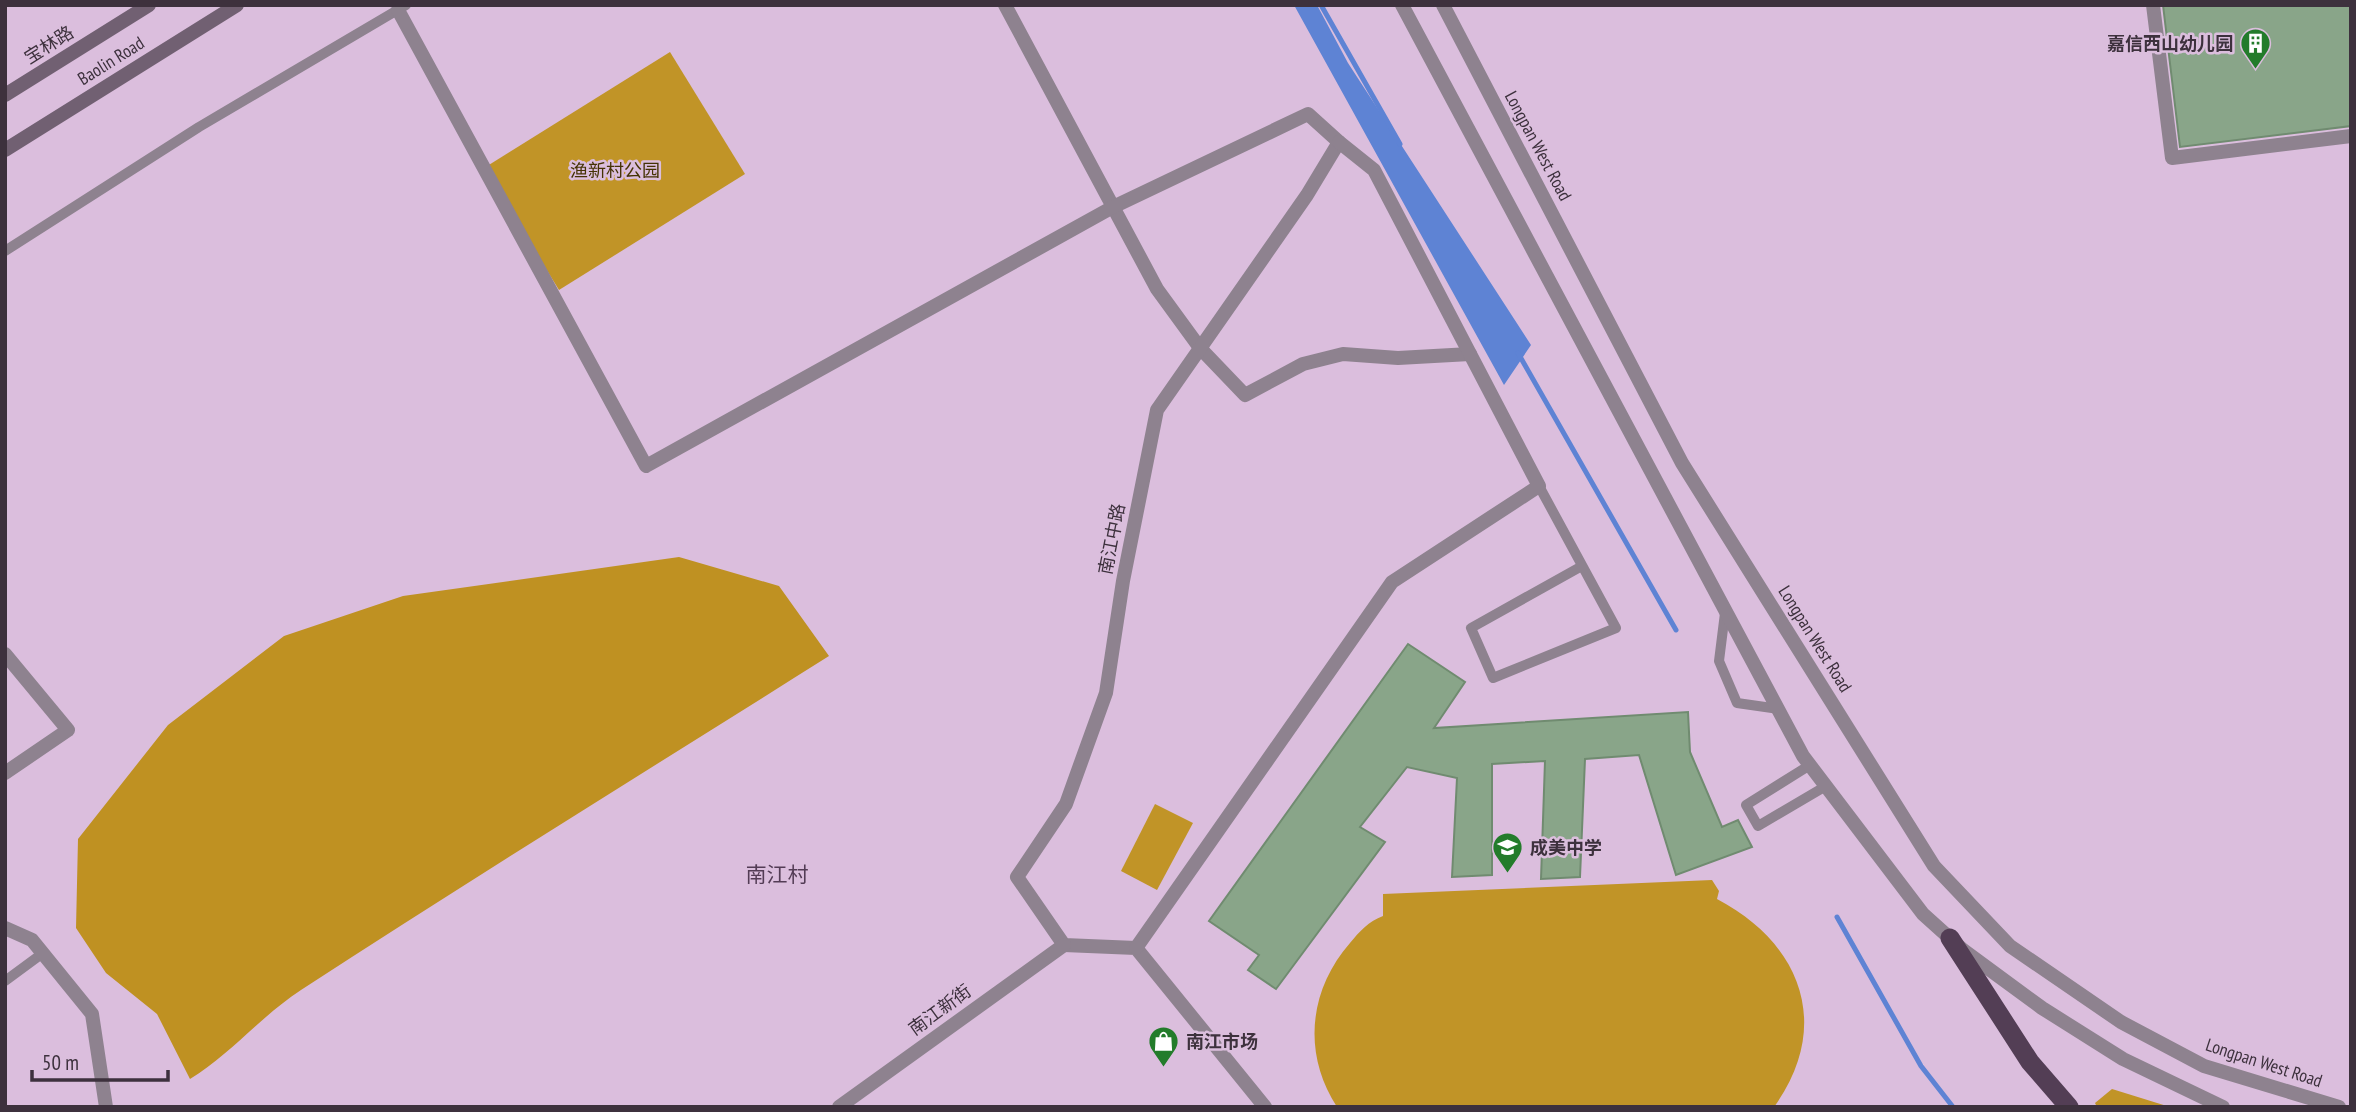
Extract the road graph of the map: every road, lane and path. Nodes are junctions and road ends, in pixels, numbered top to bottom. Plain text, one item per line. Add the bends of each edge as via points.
1 (149, 5) edge
2 (237, 5) edge
3 (1005, 5) edge
4 (1402, 5) edge
5 (1443, 5) edge
6 (2153, 5) edge
7 (402, 8) edge
8 (5, 95) edge
9 (2351, 136) edge
10 (1339, 142) junction
11 (5, 150) edge
12 (1112, 207) junction
13 (5, 251) edge
14 (1200, 348) junction
15 (1470, 354) junction
16 (1539, 486) junction
17 (1582, 566) junction
18 (1725, 607) junction
19 (5, 654) edge
20 (1779, 709) junction
21 (1810, 765) junction
22 (5, 773) edge
23 (1826, 786) junction
24 (5, 928) edge
25 (1950, 938) junction
26 (1064, 945) junction
27 (1136, 948) junction
28 (43, 954) junction
29 (5, 981) edge
30 (105, 1107) edge
31 (839, 1107) edge
32 (1265, 1107) edge
33 (2069, 1107) edge
34 (2222, 1107) edge
35 (2339, 1107) edge

1 - 8 main road, 宝林路
2 - 11 main road, Baolin Road
3 - 12 street
4 - 18 street
5 - 35 street, Longpan West Road via 1682,463 1934,866 2010,946 2122,1022 2204,1066
6 - 9 street via 2172,158
7 - 12 street via 646,466
7 - 13 lane via 199,127
10 - 12 street via 1308,114
10 - 14 street, 南江中路
10 - 15 street via 1374,170
12 - 14 street via 1157,289
14 - 15 street via 1245,395 1303,364 1343,354 1398,358
14 - 26 street, 南江中路 via 1157,411 1106,693 1066,804 1017,877
15 - 16 street
16 - 17 lane
16 - 27 street via 1392,583
17 - 17 lane via 1616,628 1493,678 1471,628
18 - 20 street
18 - 20 lane via 1719,661 1737,703
19 - 22 street via 68,730
20 - 21 street
21 - 23 street
21 - 23 lane via 1746,805 1758,826
23 - 25 street via 1923,914
24 - 28 street via 32,940
25 - 33 highway via 2030,1062
25 - 34 street via 2042,1008 2123,1059
26 - 27 street
26 - 31 street, 南江新街
27 - 32 street
28 - 29 lane
28 - 30 street via 92,1014

